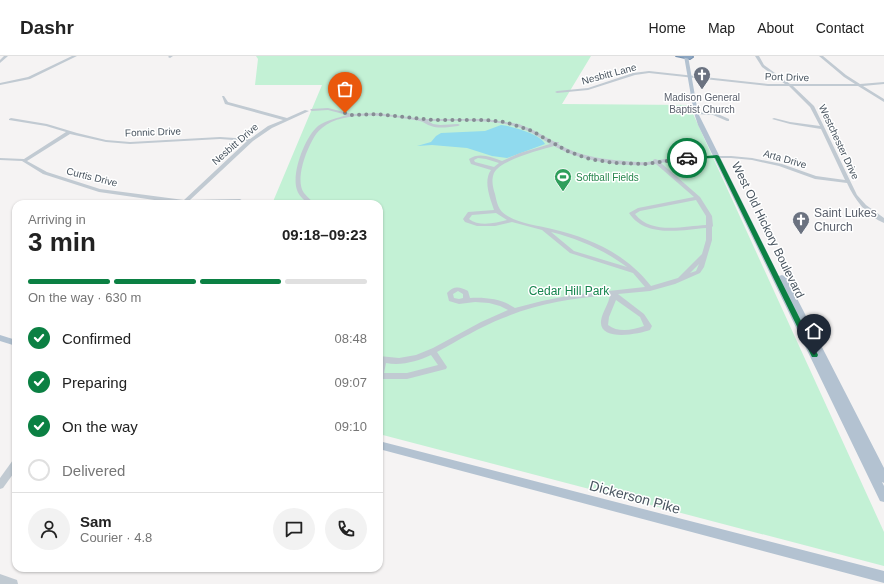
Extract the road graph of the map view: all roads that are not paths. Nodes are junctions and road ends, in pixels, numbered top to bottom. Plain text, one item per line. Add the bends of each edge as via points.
1 (6, 56) edge
2 (75, 56) edge
3 (679, 56) edge
4 (688, 56) edge
5 (757, 56) edge
6 (821, 56) edge
7 (0, 62) edge
8 (691, 76) junction
9 (884, 83) edge
10 (0, 84) edge
11 (859, 85) junction
12 (790, 86) junction
13 (558, 92) dead end
14 (223, 96) dead end
15 (884, 101) edge
16 (725, 111) dead end
17 (698, 114) junction
18 (714, 114) junction
19 (352, 115) junction
20 (10, 119) dead end
21 (286, 119) junction
22 (774, 119) dead end
23 (727, 120) dead end
24 (823, 128) junction
25 (70, 132) junction
26 (251, 140) junction
27 (555, 144) junction
28 (719, 156) junction
29 (0, 159) edge
30 (25, 160) junction
31 (657, 162) junction
32 (502, 164) junction
33 (495, 169) junction
34 (848, 182) junction
35 (698, 198) junction
36 (164, 200) edge
37 (187, 200) edge
38 (308, 200) edge
39 (497, 211) junction
40 (511, 221) junction
41 (884, 221) edge
42 (710, 226) junction
43 (544, 229) junction
44 (637, 273) junction
45 (650, 289) junction
46 (465, 291) junction
47 (613, 292) junction
48 (483, 300) junction
49 (462, 302) junction
50 (514, 311) junction
51 (0, 338) edge
52 (12, 342) edge
53 (432, 352) junction
54 (383, 359) edge
55 (383, 376) edge
56 (383, 446) edge
57 (12, 468) edge
58 (884, 478) edge
59 (0, 485) edge
60 (884, 497) edge
61 (884, 577) edge
62 (0, 578) edge
63 (13, 584) edge

1 - 7 street
2 - 10 street via 29,78
3 - 4 highway
4 - 8 main road, West Old Hickory Boulevard
5 - 12 street, Westchester Drive via 764,66
6 - 11 street
8 - 12 street, Port Drive
8 - 13 street, Nesbitt Lane via 641,73 594,88
8 - 17 main road, West Old Hickory Boulevard
9 - 11 street, Port Drive
11 - 12 street, Port Drive
11 - 15 street
12 - 24 street, Westchester Drive via 812,106
14 - 21 street via 226,103 236,107
16 - 18 street
17 - 18 street
17 - 28 main road, West Old Hickory Boulevard
18 - 23 street
19 - 21 street, Nesbitt Drive via 328,109 310,110
19 - 27 street, Nesbitt Drive via 377,114 424,120 481,120 514,124
19 - 38 street via 320,127 313,135 299,168 298,183 302,194
20 - 25 street, Fonnic Drive
21 - 26 street, Nesbitt Drive
22 - 24 street
24 - 34 street, Westchester Drive
25 - 26 street, Fonnic Drive via 106,141 130,143 220,138
25 - 30 street
26 - 37 street, Nesbitt Drive
27 - 31 street, Nesbitt Drive via 579,155 603,161 630,164
27 - 32 street
28 - 31 street, Nesbitt Drive
28 - 34 street, Arta Drive via 752,159 815,177
28 - 58 main road, West Old Hickory Boulevard
28 - 60 main road, West Old Hickory Boulevard
29 - 30 street
30 - 36 street, Curtis Drive via 45,173 99,190
31 - 35 street
32 - 33 street
32 - 33 street via 482,157 471,159 472,163
33 - 39 street via 490,184
34 - 41 street, Westchester Drive via 864,206
35 - 42 street via 707,213
35 - 42 street via 632,213 636,219 661,230
39 - 40 street
39 - 40 street via 470,213 466,219 474,224 498,225
40 - 43 street
42 - 45 street via 710,240 698,272 680,281
43 - 44 street via 567,234 595,245 618,257
43 - 44 street via 580,256
44 - 45 street
45 - 47 street
46 - 48 street
46 - 49 street via 468,297
46 - 49 street via 454,290 449,295 453,301
47 - 47 street via 613,301 604,321 605,326 610,330 622,332 641,331 647,328 645,318 618,299
47 - 50 street via 570,297
48 - 49 street
48 - 50 street via 504,304
50 - 53 street
51 - 52 main road
53 - 54 street via 404,361
53 - 55 street via 443,367 412,375
56 - 61 main road, Dickerson Pike
57 - 59 street
62 - 63 street

